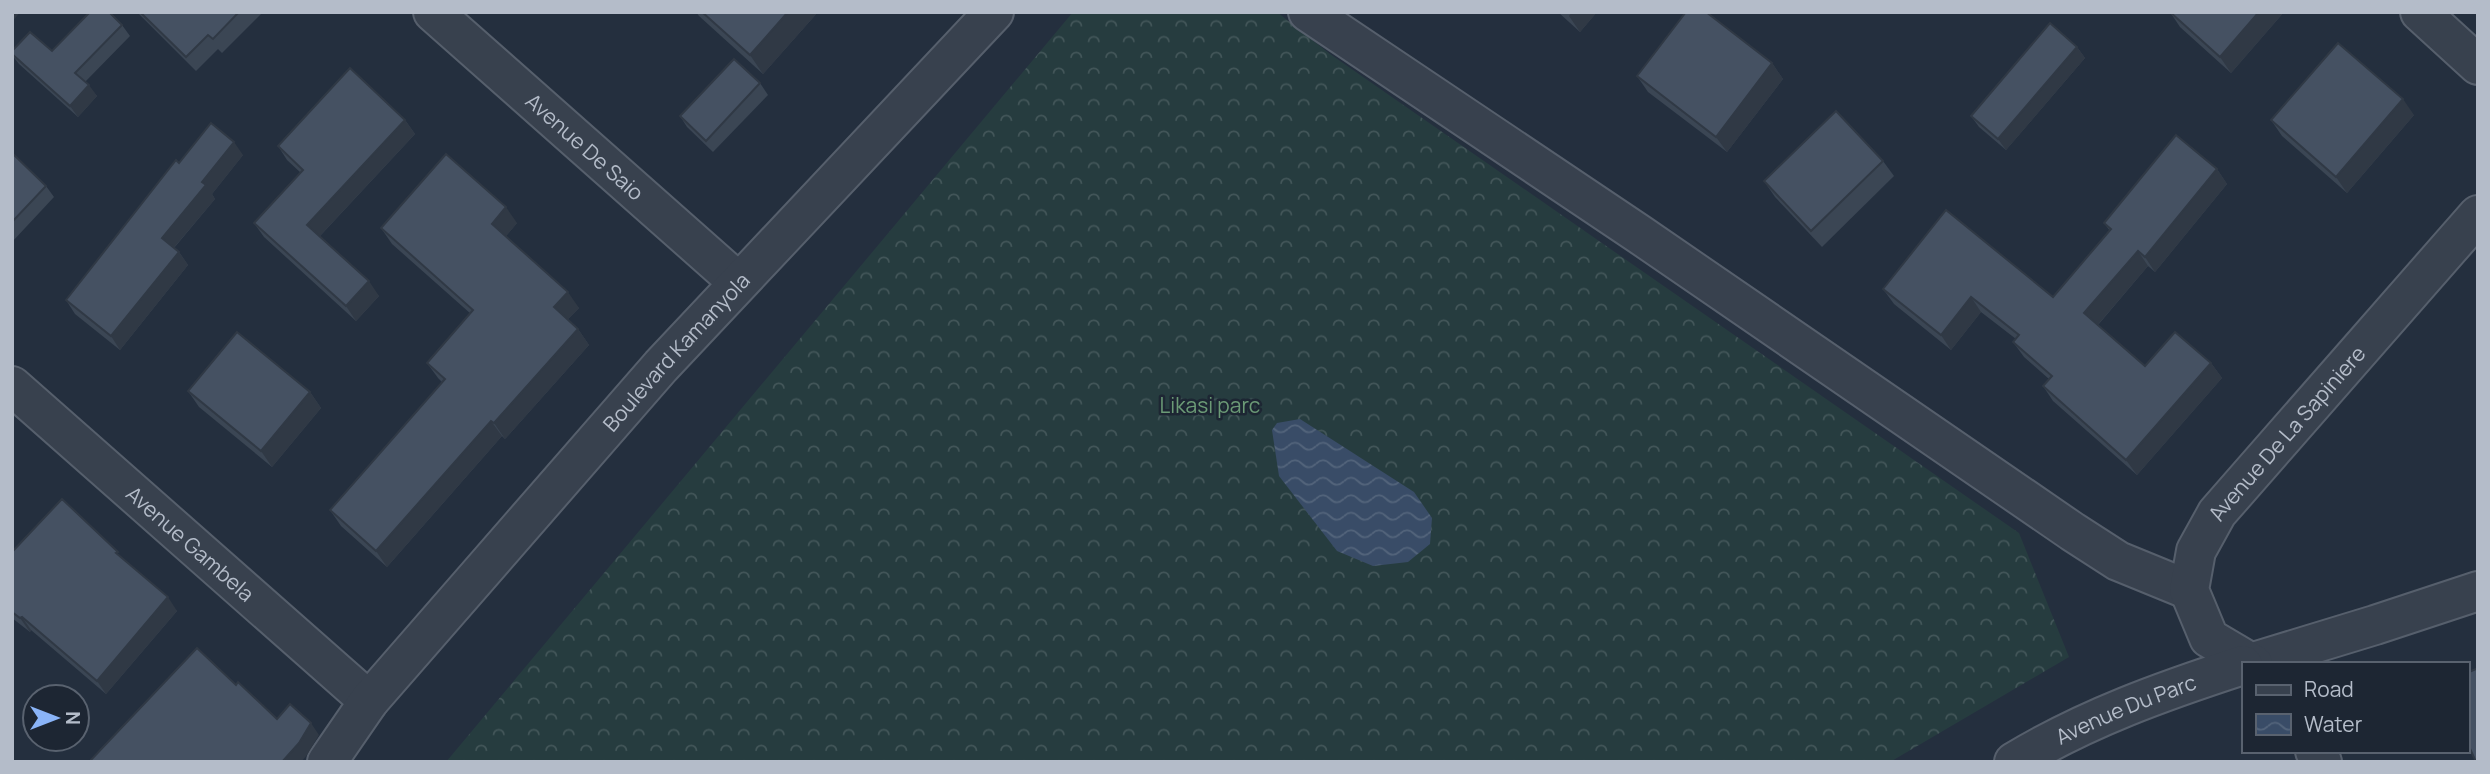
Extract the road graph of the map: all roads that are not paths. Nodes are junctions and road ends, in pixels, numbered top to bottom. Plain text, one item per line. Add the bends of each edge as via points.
1 (433, 12) edge
2 (994, 12) edge
3 (1308, 12) edge
4 (2420, 12) edge
5 (2478, 65) edge
6 (2478, 215) edge
7 (738, 282) junction
8 (12, 387) edge
9 (2189, 590) junction
10 (2478, 590) edge
11 (2246, 662) edge
12 (2255, 662) edge
13 (2242, 666) edge
14 (369, 701) junction
15 (327, 762) edge
16 (2014, 762) edge

1 - 7 street, Avenue De Saio
2 - 7 street, Boulevard Kamanyola
3 - 9 street via 2073,532 2118,561
4 - 5 street
6 - 9 street, Avenue De La Sapiniere via 2217,513 2196,551
7 - 14 street, Boulevard Kamanyola
8 - 14 street, Avenue Gambela
9 - 11 street via 2209,638
10 - 12 street, Avenue Du Parc
13 - 16 street, Avenue Du Parc via 2111,711
14 - 15 street, Boulevard Kamanyola

